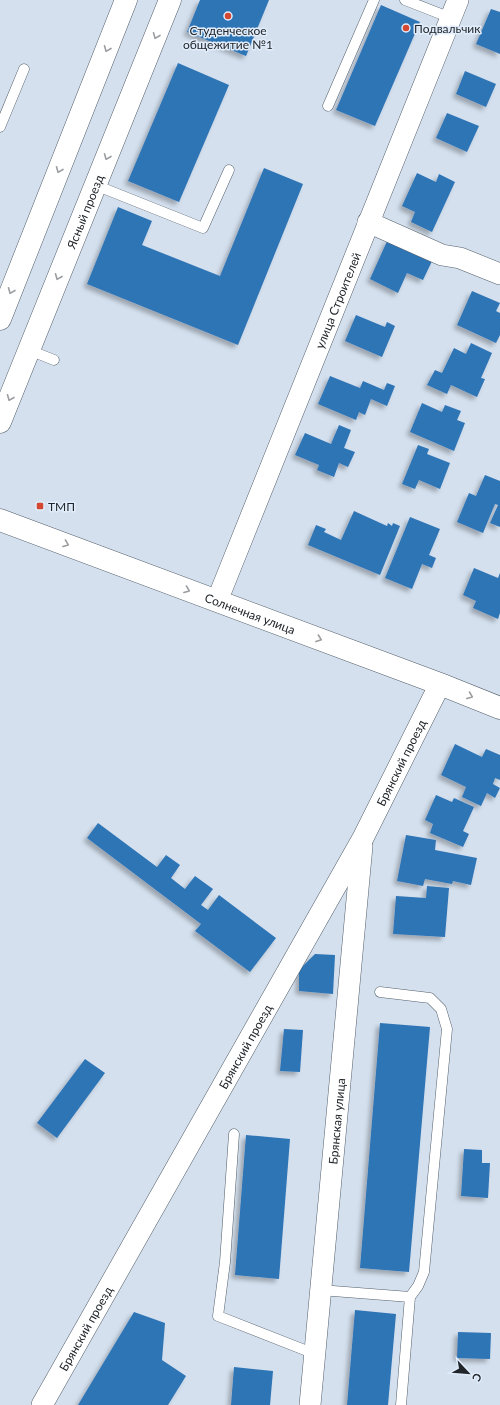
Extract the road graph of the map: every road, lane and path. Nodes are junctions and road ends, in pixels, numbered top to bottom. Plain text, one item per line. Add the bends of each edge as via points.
1 (126, 0) edge
2 (170, 0) edge
3 (374, 0) edge
4 (405, 0) edge
5 (454, 9) edge
6 (24, 69) dead end
7 (328, 106) dead end
8 (0, 127) edge
9 (229, 170) dead end
10 (95, 184) junction
11 (368, 222) junction
12 (500, 274) edge
13 (0, 319) edge
14 (29, 350) junction
15 (54, 360) dead end
16 (0, 422) edge
17 (0, 520) edge
18 (217, 602) junction
19 (440, 684) junction
20 (500, 708) edge
21 (363, 838) junction
22 (380, 992) dead end
23 (234, 1134) dead end
24 (320, 1290) junction
25 (410, 1297) junction
26 (315, 1354) junction
27 (42, 1405) edge
28 (310, 1405) edge
29 (401, 1405) edge

1 -> 13 street
2 -> 10 street, Ясный проезд
3 - 7 lane
4 - 5 lane
5 - 11 street, улица Строителей
6 - 8 lane
9 - 10 lane via 203,228
10 -> 14 street, Ясный проезд
11 - 12 street via 442,255 460,258
11 - 18 street, улица Строителей
14 - 15 lane
14 -> 16 street, Ясный проезд
17 -> 18 street, Солнечная улица
18 -> 19 street, Солнечная улица
19 -> 20 street, Солнечная улица
19 - 21 street, Брянский проезд
21 - 24 street, Брянская улица
21 - 27 street, Брянский проезд
22 - 25 lane via 430,998 441,1009 447,1029 424,1272
23 - 26 lane via 225,1262 218,1316
24 - 25 lane
24 - 26 street, Брянская улица
25 - 29 lane
26 - 28 street, Брянская улица

